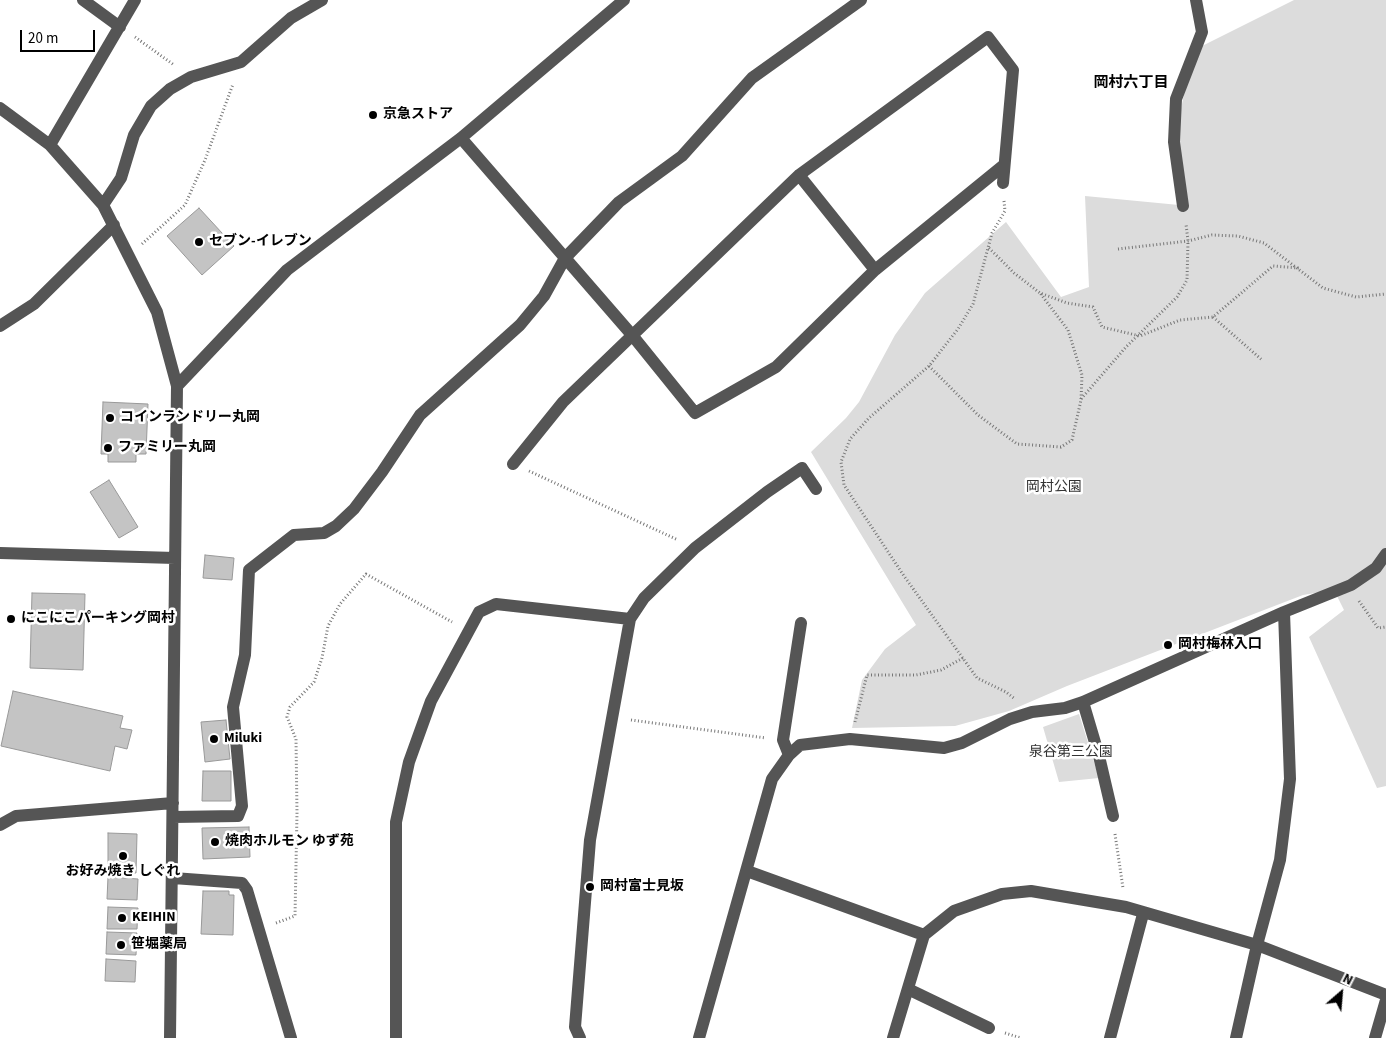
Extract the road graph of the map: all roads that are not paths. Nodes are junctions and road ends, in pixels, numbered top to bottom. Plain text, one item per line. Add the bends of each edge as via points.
1 (83, 0) edge
2 (135, 0) edge
3 (322, 0) edge
4 (624, 0) edge
5 (861, 0) edge
6 (1196, 0) edge
7 (120, 27) junction
8 (0, 108) edge
9 (461, 138) junction
10 (50, 145) junction
11 (1004, 165) junction
12 (799, 175) junction
13 (1003, 183) road end
14 (103, 205) junction
15 (1183, 206) road end
16 (114, 225) junction
17 (566, 258) junction
18 (875, 270) junction
19 (0, 326) edge
20 (632, 335) junction
21 (176, 386) junction
22 (513, 464) road end
23 (816, 489) dead end
24 (0, 553) edge
25 (1386, 554) edge
26 (175, 558) junction
27 (1284, 612) junction
28 (630, 619) junction
29 (801, 623) dead end
30 (1083, 702) junction
31 (789, 755) junction
32 (173, 803) junction
33 (1113, 816) road end
34 (173, 817) junction
35 (0, 825) edge
36 (747, 871) junction
37 (173, 878) junction
38 (1143, 914) junction
39 (924, 935) junction
40 (1257, 945) junction
41 (908, 989) junction
42 (1386, 995) edge
43 (1386, 1000) edge
44 (989, 1028) dead end
45 (170, 1038) edge
46 (291, 1038) edge
47 (396, 1038) edge
48 (580, 1038) edge
49 (700, 1038) edge
50 (893, 1038) edge
51 (1110, 1038) edge
52 (1236, 1038) edge
53 (1375, 1038) edge

1 - 7 street
2 - 7 street
3 - 14 street via 291,18 241,62 191,77 170,89 151,106 134,135 121,178
4 - 9 street
5 - 17 street via 752,78 682,156 619,202
6 - 15 street via 1202,32 1176,99 1174,133
7 - 10 street
8 - 10 street
9 - 17 street
9 - 21 street via 287,270
10 - 14 street
11 - 12 street via 1013,70 988,36
11 - 13 street
11 - 18 street
12 - 18 street
12 - 20 street
14 - 16 street
16 - 19 street via 34,304
16 - 21 street via 157,312
17 - 20 street
17 - 34 street via 544,296 520,324 420,415 382,472 342,520 324,533 294,535 249,570 245,655 233,706 242,806 238,816
18 - 20 street via 776,367 695,412
20 - 22 street via 563,402
21 - 26 street
23 - 28 street via 802,468 767,492 695,548 644,598
24 - 26 street
25 - 27 street via 1376,568 1351,585
26 - 32 street
27 - 30 street
27 - 40 street via 1290,779 1280,860
28 - 47 street via 496,604 479,612 431,701 410,762 396,822
28 - 48 street via 590,840 575,1027
29 - 31 street via 783,740
30 - 31 street via 1010,719 962,743 944,748 850,739 800,745
30 - 33 street
31 - 36 street via 772,779
32 - 34 street
32 - 35 street via 16,816
34 - 37 street
36 - 39 street
36 - 49 street
37 - 45 street
37 - 46 street via 242,883 247,890
38 - 39 street via 1126,907 1031,891 1002,894 954,911
38 - 40 street
38 - 51 street
39 - 41 street
40 - 42 street
40 - 52 street
41 - 44 street
41 - 50 street
43 - 53 street

